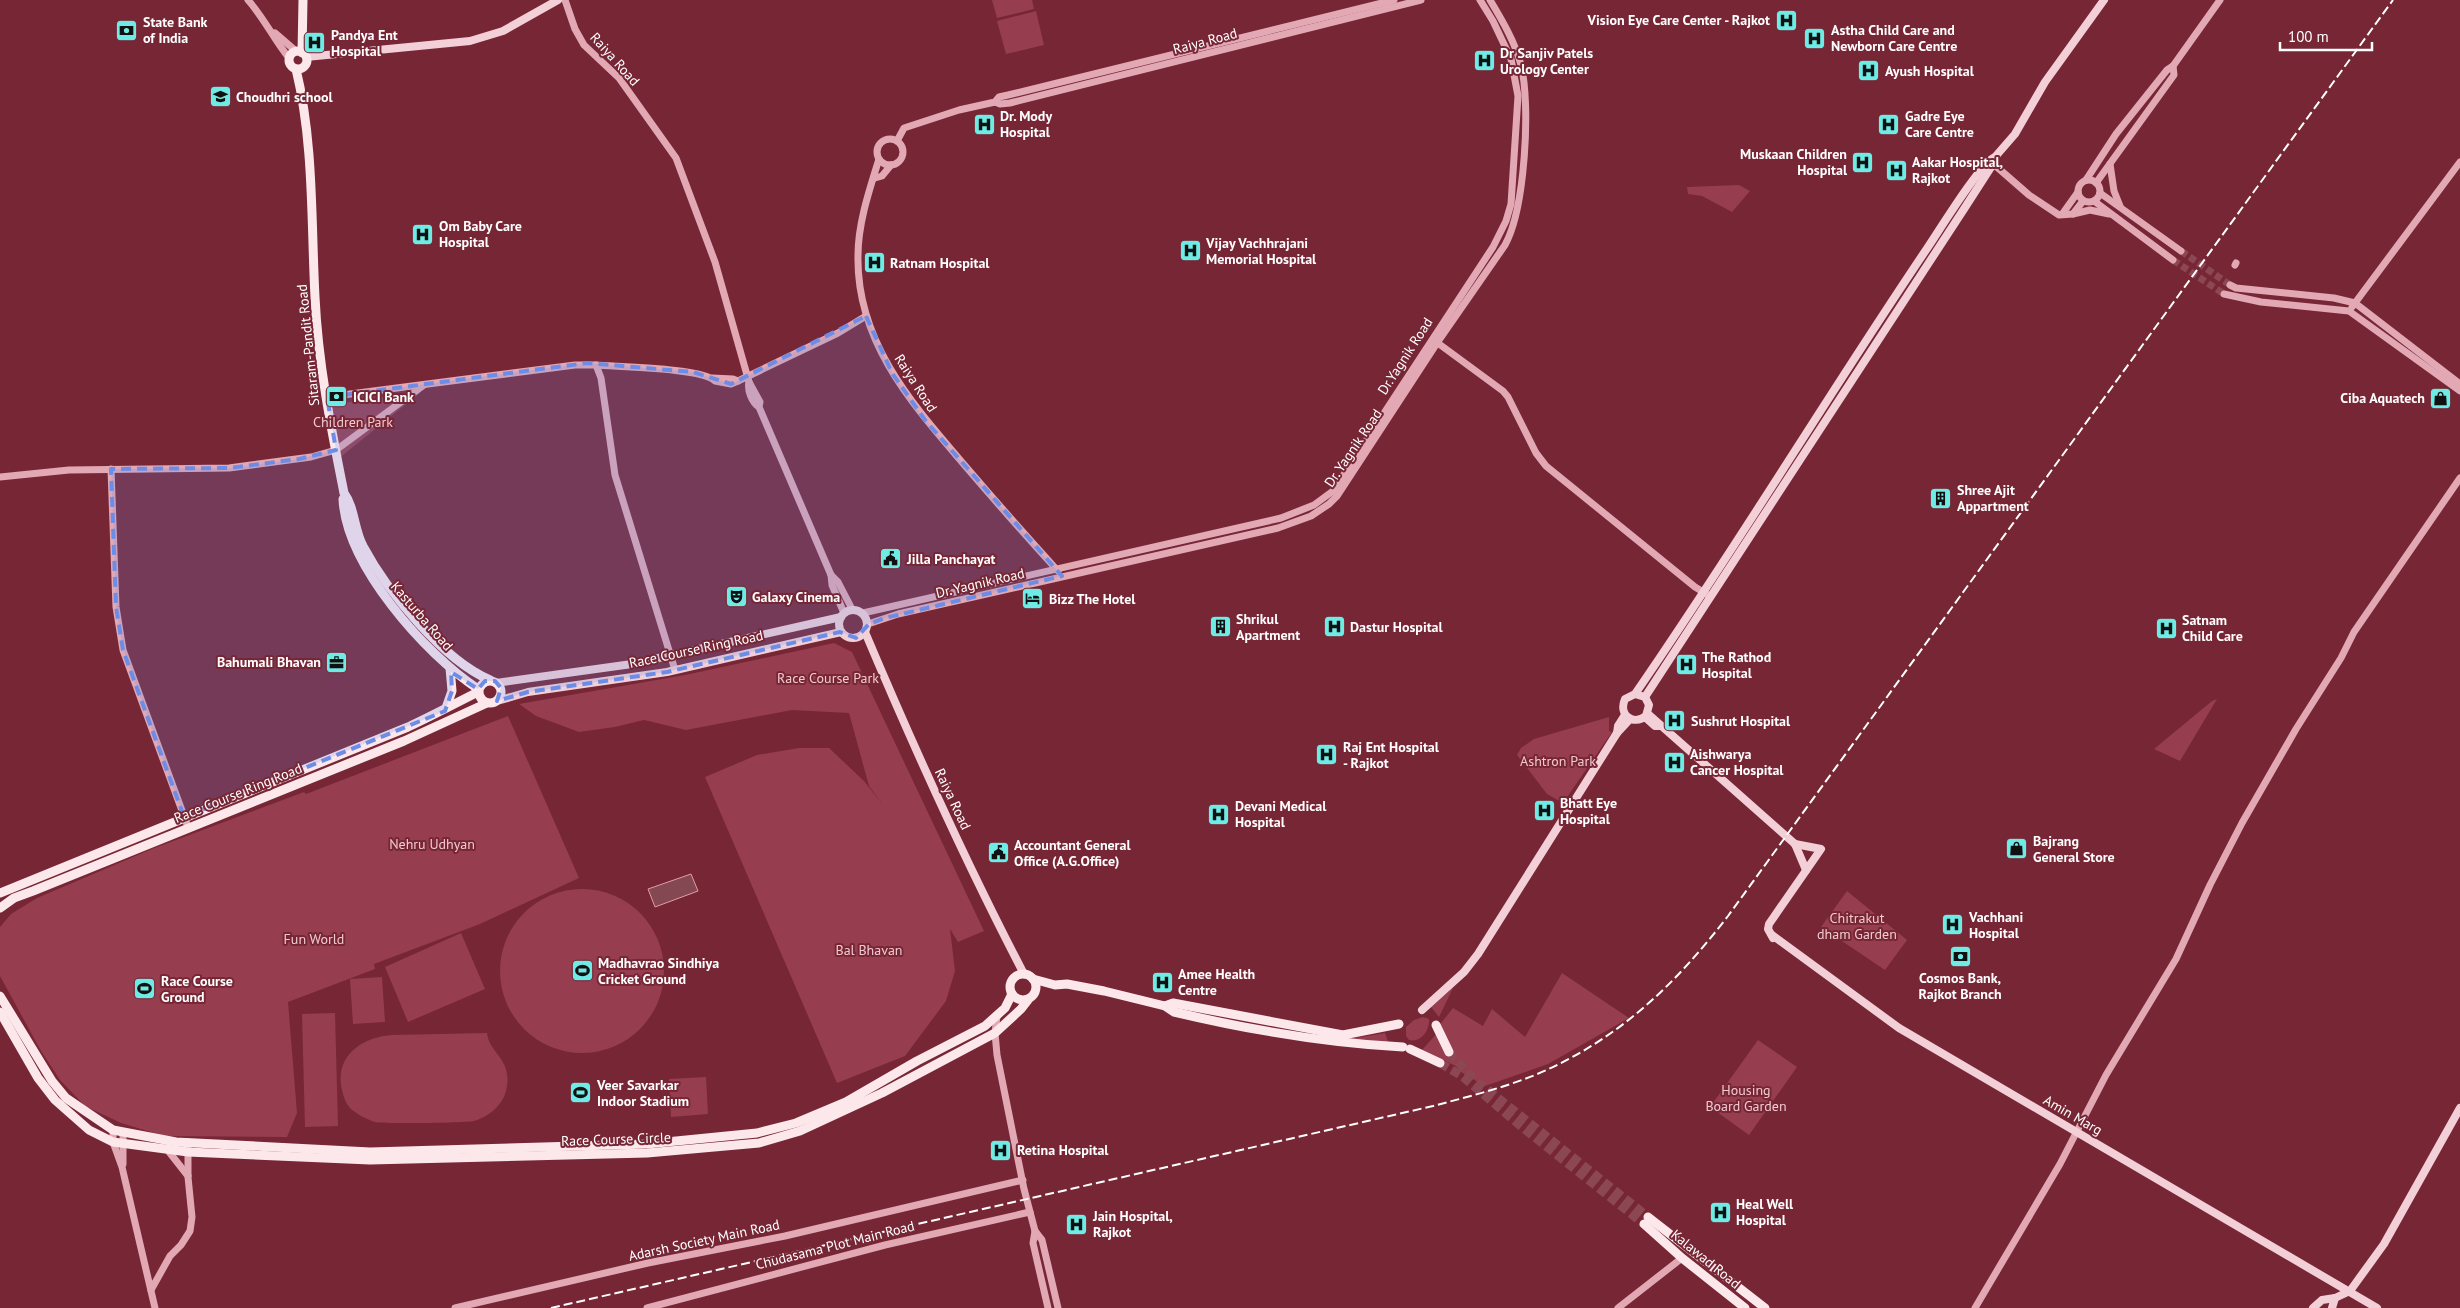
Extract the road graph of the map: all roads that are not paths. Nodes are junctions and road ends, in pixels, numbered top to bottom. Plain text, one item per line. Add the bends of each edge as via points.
1 (248, 0) edge
2 (302, 0) edge
3 (558, 0) edge
4 (565, 0) edge
5 (1394, 0) edge
6 (1421, 0) edge
7 (1480, 0) edge
8 (1490, 0) edge
9 (2104, 0) edge
10 (2220, 0) edge
11 (273, 32) junction
12 (302, 54) junction
13 (289, 58) junction
14 (2173, 66) junction
15 (300, 68) junction
16 (995, 102) junction
17 (899, 142) junction
18 (879, 159) junction
19 (1992, 160) junction
20 (2460, 162) edge
21 (2110, 164) junction
22 (891, 165) junction
23 (875, 178) junction
24 (2086, 180) junction
25 (2096, 183) junction
26 (2078, 192) junction
27 (2100, 193) junction
28 (2083, 201) junction
29 (2094, 201) junction
30 (2121, 208) junction
31 (2061, 214) junction
32 (2073, 214) junction
33 (2112, 214) junction
34 (2181, 251) tunnel mouth
35 (2173, 260) tunnel mouth
36 (2230, 285) tunnel mouth
37 (2224, 294) tunnel mouth
38 (2355, 303) junction
39 (2349, 311) junction
40 (866, 316) junction
41 (1433, 336) junction
42 (1437, 343) junction
43 (596, 365) junction
44 (748, 379) junction
45 (425, 384) junction
46 (2460, 384) edge
47 (2460, 391) edge
48 (327, 397) junction
49 (336, 450) junction
50 (112, 469) junction
51 (0, 477) edge
52 (2460, 478) edge
53 (344, 493) junction
54 (1056, 569) junction
55 (831, 575) junction
56 (1062, 576) junction
57 (1703, 591) junction
58 (1711, 597) junction
59 (852, 609) junction
60 (863, 613) junction
61 (842, 615) junction
62 (867, 628) junction
63 (842, 632) junction
64 (670, 657) junction
65 (450, 668) junction
66 (675, 670) junction
67 (493, 681) junction
68 (478, 691) junction
69 (1635, 694) junction
70 (1645, 697) junction
71 (497, 701) junction
72 (487, 703) junction
73 (445, 711) junction
74 (1646, 715) junction
75 (1628, 717) junction
76 (184, 817) junction
77 (188, 827) junction
78 (1795, 844) junction
79 (1806, 870) junction
80 (0, 893) edge
81 (0, 908) edge
82 (1029, 976) junction
83 (1055, 985) junction
84 (1012, 994) junction
85 (0, 996) edge
86 (1031, 997) junction
87 (1165, 1006) junction
88 (1422, 1010) dead end
89 (0, 1012) edge
90 (998, 1016) junction
91 (1399, 1024) dead end
92 (1436, 1025) dead end
93 (995, 1033) junction
94 (1449, 1052) tunnel mouth
95 (1440, 1063) tunnel mouth
96 (2460, 1108) edge
97 (113, 1130) junction
98 (2076, 1131) junction
99 (124, 1134) junction
100 (113, 1142) junction
101 (123, 1144) junction
102 (166, 1145) junction
103 (188, 1147) junction
104 (122, 1167) junction
105 (188, 1176) junction
106 (1023, 1180) junction
107 (1030, 1212) junction
108 (1035, 1231) junction
109 (1682, 1258) junction
110 (151, 1290) junction
111 (2350, 1292) junction
112 (2335, 1298) junction
113 (155, 1308) edge
114 (455, 1308) edge
115 (647, 1308) edge
116 (1048, 1308) edge
117 (1058, 1308) edge
118 (1618, 1308) edge
119 (1746, 1308) edge
120 (1765, 1308) edge
121 (1975, 1308) edge
122 (2313, 1308) edge
123 (2332, 1308) edge
124 (2377, 1308) edge

1 - 11 street
2 - 12 main road
3 - 12 main road via 503,31 470,41
4 - 44 street, Raiya Road via 584,45 619,78 676,158 715,262
5 - 16 street, Raiya Road via 999,97
6 - 16 street, Raiya Road via 1010,103
7 - 41 street, Dr.Yagnik Road via 1501,37 1516,76 1517,125 1511,204 1493,247
8 - 42 street, Dr. Yagnik Road via 1515,48 1524,80 1520,197 1509,237
9 - 19 main road via 2045,82 2015,134
10 - 14 street
11 - 12 street
11 - 13 street
12 - 13 main road
12 - 15 main road
13 - 15 main road via 291,66
14 - 21 street via 2174,75
14 - 24 street via 2116,134
15 - 48 main road, Sitaram-Pandit Road via 310,167 318,328
16 - 17 street, Raiya Road via 902,129
17 - 18 street via 889,139 881,142 877,150
17 - 22 street via 903,155
18 - 22 street
18 - 23 street, Raiya Road
19 - 31 street via 2029,195
19 - 57 main road via 1876,324
19 - 58 main road
20 - 38 street
21 - 25 street
21 - 30 street via 2114,191
22 - 23 street via 882,176
23 - 40 street, Raiya Road via 862,222 858,254
24 - 25 street
24 - 26 street
25 - 27 street
26 - 28 street
26 - 31 street
27 - 29 street
27 - 30 street
28 - 29 street
28 - 32 street
29 - 33 street
30 - 34 street
31 - 32 street
32 - 33 street via 2090,210
33 - 35 street
36 - 38 street
37 - 39 street via 2261,302
38 - 39 street
38 - 46 street
39 - 47 street
40 - 44 street
40 - 54 street, Raiya Road via 892,373 921,415
41 - 42 street
41 - 54 street, Dr.Yagnik Road via 1340,481 1321,501 1289,515 1251,525
42 - 56 street, Dr. Yagnik Road via 1337,496 1311,516 1278,528
42 - 57 street via 1503,391 1546,466
43 - 44 street via 693,372 738,381
43 - 45 street via 587,363
43 - 64 street via 601,378 617,484
44 - 55 street, Raiya Road via 755,405 759,407
45 - 48 street
45 - 49 street
48 - 49 main road, Sitaram-Pandit Road
49 - 50 street via 299,459 229,468
49 - 53 main road, Sitaram-Pandit Road
50 - 51 street
50 - 76 street via 116,607 123,650
52 - 98 street via 2359,624 2296,729 2237,832 2176,959
53 - 65 main road, Kasturba Road via 348,524 361,559 392,606
53 - 67 main road, Sitaram-Pandit Road via 357,535 395,596 458,660
54 - 56 street, Raiya Road
54 - 60 street, Dr.Yagnik Road
55 - 59 street
55 - 61 street, Raiya Road
56 - 62 street, Dr. Yagnik Road via 898,614
57 - 58 street
57 - 69 main road
58 - 70 main road
59 - 60 main road
59 - 61 main road
60 - 62 main road
61 - 63 main road via 839,624
61 - 64 main road, Race Course Ring Road
62 - 63 main road via 859,637 852,638
62 - 82 main road, Raiya Road via 929,776 1000,928
63 - 66 main road, Race Course Ring Road
64 - 66 street
64 - 67 main road, Race Course Ring Road
65 - 68 main road, Kasturba Road
65 - 73 main road via 452,691
66 - 71 main road, Race Course Ring Road via 528,692
67 - 68 main road via 482,683
67 - 71 main road via 501,693
68 - 72 main road
68 - 73 main road, Race Course Ring Road
69 - 70 main road
69 - 75 main road via 1624,702
70 - 74 main road via 1649,705
71 - 72 main road
72 - 77 main road, Race Course Ring Road via 404,741
73 - 76 main road, Race Course Ring Road
74 - 75 main road via 1638,720
74 - 78 main road via 1658,721
75 - 88 main road via 1618,726 1617,733 1571,810 1464,972
76 - 77 street
76 - 80 main road, Race Course Ring Road
77 - 81 main road, Race Course Ring Road via 14,898
78 - 79 main road
78 - 79 main road via 1821,849
79 - 98 main road, Amin Marg via 1770,932 1773,939 1899,1028
82 - 83 main road
82 - 84 main road via 1016,976 1012,981
82 - 86 main road via 1036,989
83 - 86 main road, Race Course Circle
83 - 87 main road via 1067,984
84 - 86 main road via 1021,1000
84 - 90 main road, Race Course Circle
85 - 97 main road via 52,1081 66,1098
86 - 93 main road, Race Course Circle
87 - 91 main road via 1182,1004 1343,1035
87 - 95 main road via 1206,1020 1341,1044 1407,1048
89 - 100 main road via 38,1078 56,1100 88,1130
90 - 93 street
90 - 103 main road, Race Course Circle via 846,1102 796,1123 758,1133 646,1144 370,1152
92 - 94 main road
93 - 103 main road, Race Course Circle via 838,1115 800,1131 758,1143 647,1153 370,1160
93 - 106 street
96 - 111 main road via 2384,1244
97 - 99 main road
97 - 100 street
98 - 111 main road, Amin Marg
98 - 121 street
99 - 101 street
99 - 102 main road
100 - 101 main road
100 - 104 street
101 - 102 main road
101 - 104 street
102 - 103 main road, Race Course Circle
102 - 103 main road, Race Course Circle via 176,1142
102 - 105 street
103 - 105 street
104 - 110 street
105 - 110 street via 192,1217 190,1231 170,1256
106 - 107 street
106 - 114 street, Adarsh Society Main Road
107 - 108 street
107 - 115 street, Chudasama Plot Main Road via 885,1245
108 - 116 street via 1033,1243
108 - 117 street via 1042,1240
109 - 118 street
109 - 119 main road, Kalawad Road
109 - 120 main road, Kalawad Road via 1648,1224
110 - 113 street
111 - 112 main road
111 - 124 main road, Amin Marg
112 - 122 main road via 2322,1300
112 - 123 main road

